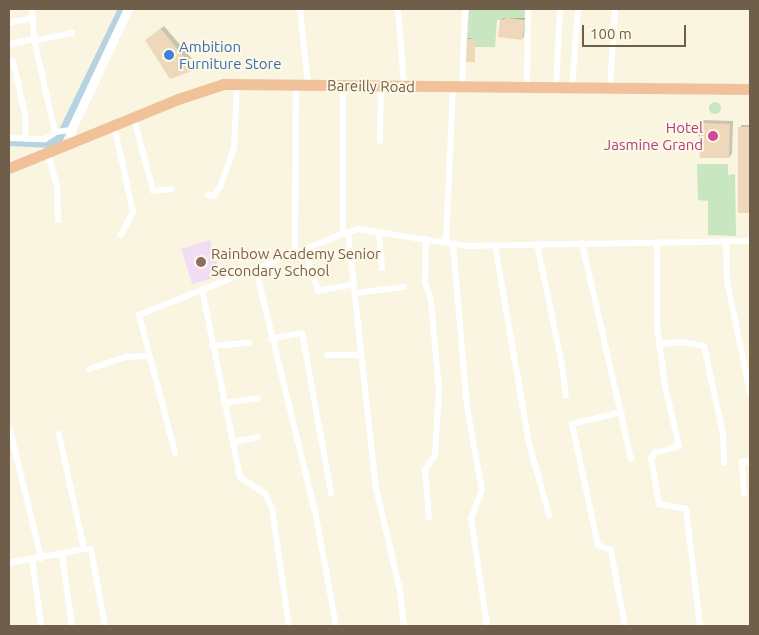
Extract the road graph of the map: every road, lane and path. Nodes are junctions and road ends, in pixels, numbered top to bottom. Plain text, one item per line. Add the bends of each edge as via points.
1 (32, 9) edge
2 (128, 9) edge
3 (300, 9) edge
4 (398, 9) edge
5 (465, 9) edge
6 (528, 9) edge
7 (560, 9) edge
8 (578, 9) edge
9 (616, 9) edge
10 (32, 18) junction
11 (9, 23) edge
12 (72, 33) dead end
13 (34, 40) junction
14 (9, 44) edge
15 (13, 61) dead end
16 (237, 84) junction
17 (302, 85) junction
18 (343, 86) junction
19 (381, 86) junction
20 (404, 86) junction
21 (457, 87) junction
22 (527, 88) junction
23 (556, 88) junction
24 (572, 88) junction
25 (610, 88) junction
26 (750, 89) edge
27 (134, 118) junction
28 (114, 126) junction
29 (62, 131) junction
30 (9, 138) edge
31 (26, 139) junction
32 (380, 141) dead end
33 (72, 143) junction
34 (48, 153) junction
35 (9, 168) edge
36 (171, 188) dead end
37 (208, 195) dead end
38 (58, 220) dead end
39 (346, 233) junction
40 (379, 233) junction
41 (121, 235) dead end
42 (426, 239) junction
43 (726, 241) junction
44 (750, 241) edge
45 (657, 242) junction
46 (449, 243) junction
47 (582, 243) junction
48 (537, 244) junction
49 (495, 245) junction
50 (305, 249) junction
51 (295, 253) junction
52 (382, 268) dead end
53 (256, 270) junction
54 (354, 284) junction
55 (404, 287) dead end
56 (202, 290) junction
57 (355, 293) junction
58 (271, 339) junction
59 (249, 343) dead end
60 (659, 344) junction
61 (212, 346) junction
62 (327, 355) dead end
63 (362, 355) junction
64 (149, 356) junction
65 (89, 369) dead end
66 (750, 393) edge
67 (566, 396) dead end
68 (258, 398) dead end
69 (224, 403) junction
70 (622, 412) junction
71 (10, 430) edge
72 (59, 434) dead end
73 (258, 437) dead end
74 (233, 442) junction
75 (174, 453) dead end
76 (630, 459) dead end
77 (750, 462) edge
78 (724, 463) dead end
79 (331, 492) dead end
80 (744, 493) dead end
81 (549, 515) dead end
82 (429, 518) dead end
83 (84, 549) junction
84 (62, 555) junction
85 (41, 558) junction
86 (32, 559) junction
87 (9, 563) edge
88 (41, 626) edge
89 (72, 626) edge
90 (105, 626) edge
91 (289, 626) edge
92 (336, 626) edge
93 (404, 626) edge
94 (487, 626) edge
95 (625, 626) edge
96 (700, 626) edge

1 - 10 street
2 - 29 main road
3 - 17 street
4 - 20 street
5 - 21 street
6 - 22 street
7 - 23 street
8 - 24 street
9 - 25 street
10 - 11 street
10 - 13 street
12 - 13 street
13 - 14 street
13 - 29 street
15 - 31 street via 25,114
16 - 17 highway, Bareilly Road
16 - 27 highway, Bareilly Road via 196,93
16 - 37 street via 234,148 220,187 214,196
17 - 18 highway, Bareilly Road
17 - 51 street
18 - 19 highway, Bareilly Road
18 - 39 street
19 - 20 highway, Bareilly Road
19 - 32 street
20 - 21 highway, Bareilly Road
21 - 22 highway, Bareilly Road
21 - 46 street
22 - 23 highway, Bareilly Road
23 - 24 highway, Bareilly Road
24 - 25 highway, Bareilly Road
25 - 26 highway, Bareilly Road
27 - 28 highway, Bareilly Road
27 - 36 street via 153,191
28 - 33 highway, Bareilly Road
28 - 41 street via 133,212
29 - 31 street via 45,139
29 - 33 main road
30 - 31 street
33 - 34 highway, Bareilly Road
34 - 35 highway, Bareilly Road
34 - 38 street via 57,186
39 - 40 street via 358,229
39 - 50 street
39 - 54 street
40 - 42 street
40 - 52 street
42 - 46 street
42 - 82 street via 425,282 431,301 438,390 435,455 426,470
43 - 44 street
43 - 45 street
43 - 66 street via 727,281
45 - 47 street
45 - 60 street
46 - 49 street
46 - 94 street via 467,407 482,490 471,518
47 - 48 street
47 - 70 street
48 - 49 street
48 - 67 street
49 - 81 street via 529,443
50 - 51 street
50 - 54 street via 318,290
51 - 53 street
53 - 56 street
53 - 58 street
54 - 57 street
55 - 57 street
56 - 61 street
56 - 64 street via 139,315
57 - 63 street
58 - 79 street via 302,333
58 - 92 street via 319,529
59 - 61 street
60 - 78 street via 682,342 704,346 723,434
60 - 96 street via 679,446 651,458 659,504 686,509
61 - 69 street
62 - 63 street
63 - 93 street via 376,488 400,590
64 - 65 street via 127,357
64 - 75 street
68 - 69 street
69 - 74 street
70 - 76 street
70 - 95 street via 572,424 598,545 611,550
71 - 85 street
72 - 83 street
73 - 74 street
74 - 91 street via 241,479 265,494 272,508
77 - 80 street via 742,462
83 - 84 street
83 - 90 street via 92,549
84 - 85 street
84 - 89 street
85 - 86 street
86 - 87 street
86 - 88 street

